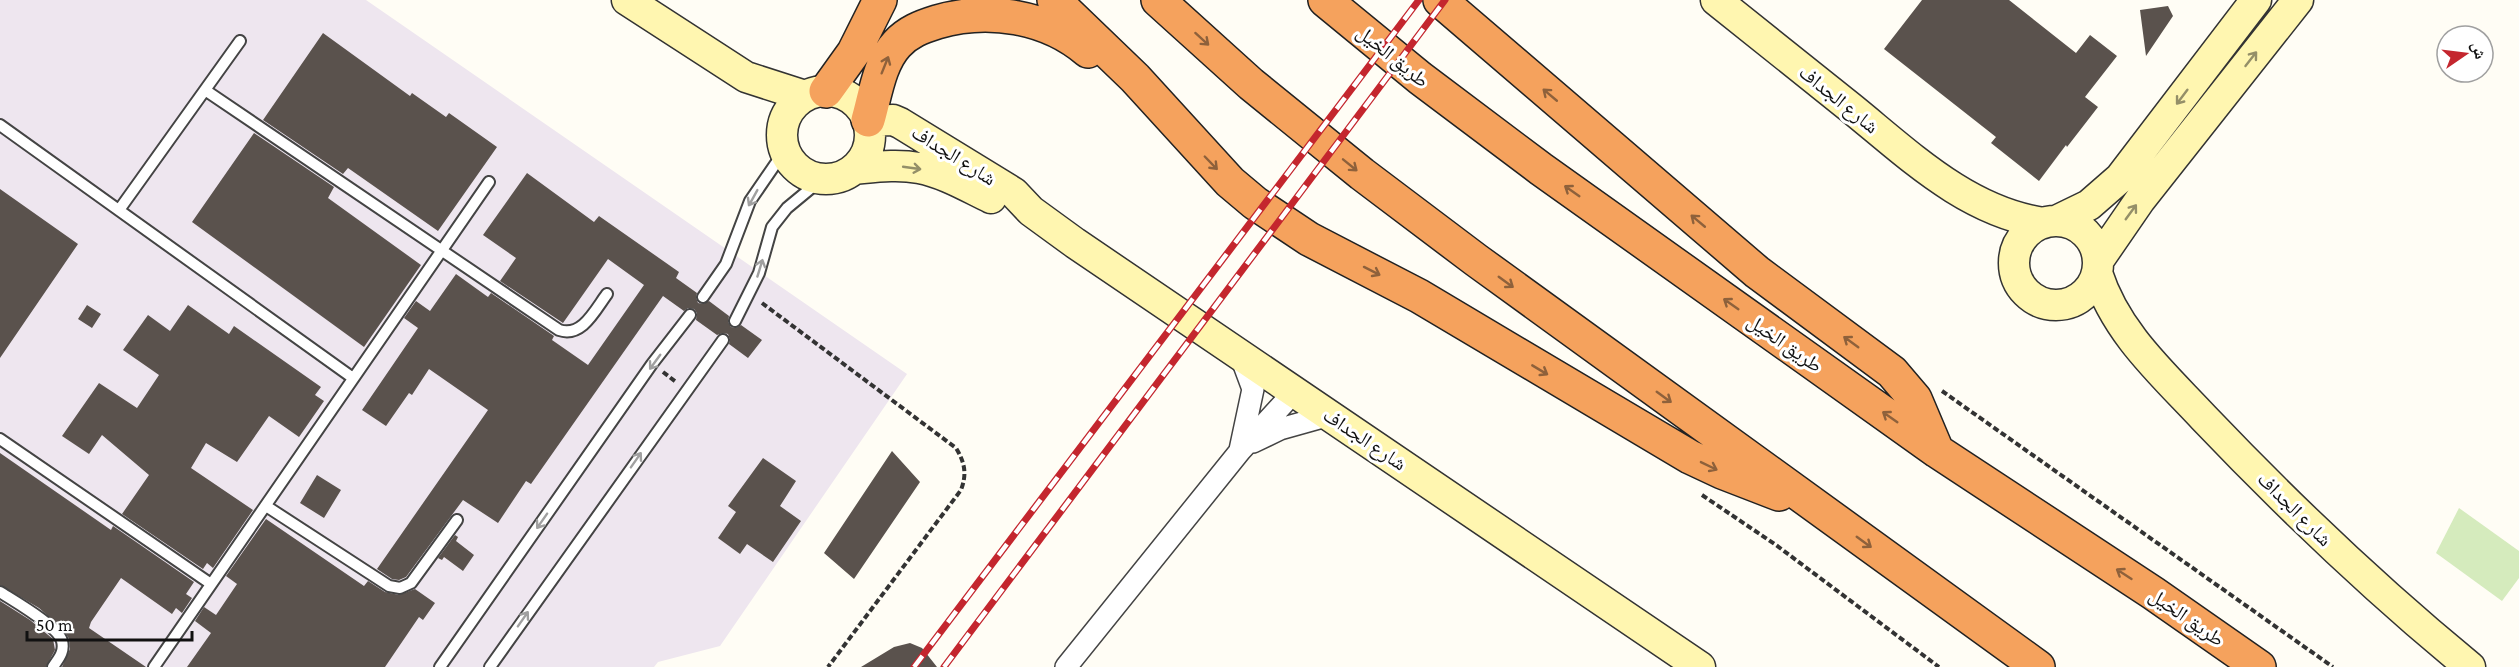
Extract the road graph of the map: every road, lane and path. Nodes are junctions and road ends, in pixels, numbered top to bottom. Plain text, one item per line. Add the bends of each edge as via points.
1 (627, 0) edge
2 (880, 0) edge
3 (1054, 0) edge
4 (1158, 0) edge
5 (1325, 0) edge
6 (1440, 0) edge
7 (1716, 0) edge
8 (2256, 0) edge
9 (2298, 0) edge
10 (240, 41) dead end
11 (746, 77) junction
12 (205, 90) junction
13 (815, 94) junction
14 (868, 121) junction
15 (0, 125) edge
16 (1182, 132) junction
17 (784, 139) junction
18 (854, 169) junction
19 (822, 179) junction
20 (489, 182) dead end
21 (1964, 195) junction
22 (118, 210) junction
23 (1031, 211) junction
24 (2050, 222) junction
25 (440, 251) junction
26 (2014, 259) junction
27 (2098, 267) junction
28 (607, 294) dead end
29 (750, 294) junction
30 (703, 297) dead end
31 (2057, 306) junction
32 (690, 315) dead end
33 (735, 321) dead end
34 (723, 340) dead end
35 (2132, 340) junction
36 (1240, 354) junction
37 (652, 364) junction
38 (353, 378) junction
39 (1286, 385) junction
40 (686, 390) junction
41 (1329, 415) junction
42 (0, 439) edge
43 (1240, 451) junction
44 (1937, 451) junction
45 (266, 506) junction
46 (1817, 508) junction
47 (457, 520) dead end
48 (212, 584) junction
49 (0, 592) edge
50 (53, 667) edge
51 (154, 667) edge
52 (440, 667) edge
53 (490, 667) edge
54 (828, 667) edge
55 (1066, 667) edge
56 (1700, 667) edge
57 (2038, 667) edge
58 (2259, 667) edge
59 (2470, 667) edge

1 - 11 street
2 - 13 highway via 854,52
3 - 16 highway via 1134,78
4 -> 46 highway via 1251,84 1362,174
44 -> 5 highway, طريق الخيل via 1541,169
44 -> 6 highway via 1915,399 1893,372 1757,272
7 - 21 street, شارع الجداف
8 -> 24 street via 2120,178 2089,205
27 -> 9 street via 2140,200
10 - 12 lane
11 - 13 street
11 - 17 street via 768,104
12 - 22 lane
12 - 25 lane
13 - 14 street via 847,96 856,102
13 - 17 street via 790,110
14 -> 16 highway via 884,64 903,38 945,20 987,15 1027,20 1065,35
14 - 18 street via 870,142
14 - 23 street, شارع الجداف via 893,120 908,127 1014,193
15 - 22 lane
16 -> 46 highway via 1230,182 1309,239 1419,296 1690,457
17 - 19 street via 791,161 799,170
17 -> 30 lane via 750,201 726,264
18 - 19 street, شارع الجداف
18 -> 23 street, شارع الجداف via 890,166 925,170 1009,207
29 -> 19 lane via 776,221
20 - 25 lane
21 - 24 street, شارع الجداف via 2024,220
21 - 26 street, شارع الجداف via 1993,225
22 - 38 lane
23 - 36 street, شارع الجداف
24 - 26 street via 2024,237
24 - 27 street via 2069,223 2089,238 2096,248
25 - 28 lane via 559,330 581,328
25 - 38 lane
26 - 31 street via 2015,273 2031,297
27 - 31 street via 2092,286 2083,297
27 - 35 street, شارع الجداف via 2107,299
29 - 33 lane
29 - 54 path via 956,448 963,460 966,477 961,490
31 - 35 street, شارع الجداف via 2096,319
32 -> 37 lane
34 - 40 lane
35 - 59 street, شارع الجداف via 2326,541
36 - 39 street, شارع الجداف
36 - 43 street via 1253,389
37 - 40 path
37 -> 52 lane
38 - 45 lane
39 - 41 street, شارع الجداف
39 - 43 street
53 -> 40 lane
41 - 43 street via 1280,429
41 - 56 street, شارع الجداف
42 - 48 lane
43 - 55 street
58 -> 44 highway, طريق الخيل
45 - 47 lane via 395,588 411,583
45 - 48 lane
46 -> 57 highway
48 - 51 lane
49 - 50 lane via 58,633 63,647

